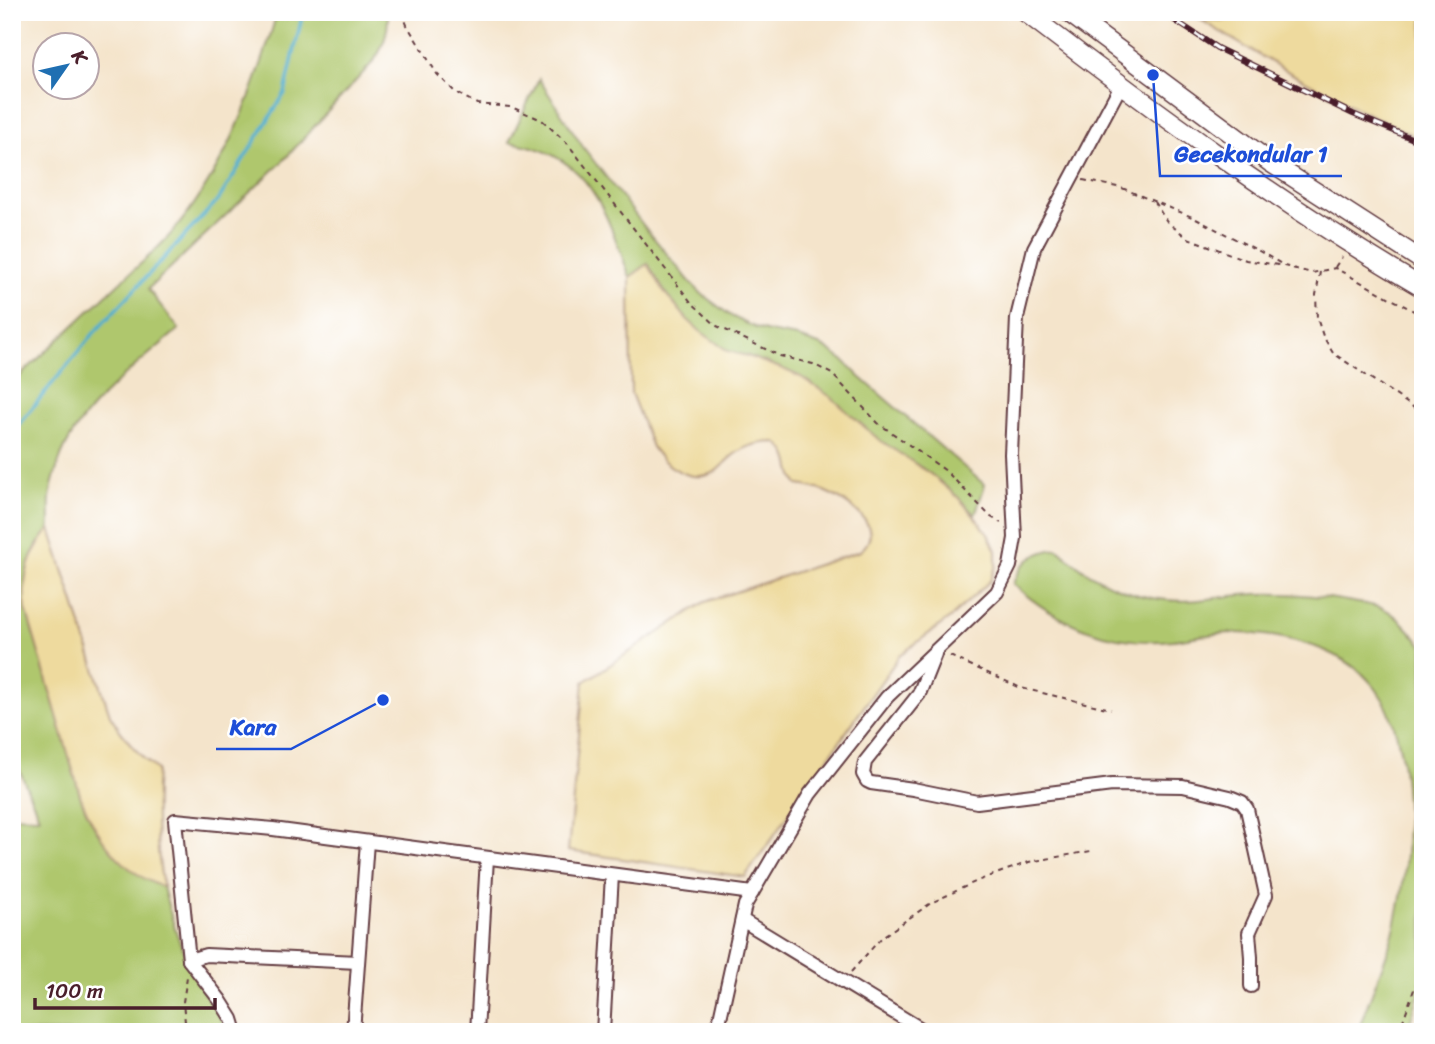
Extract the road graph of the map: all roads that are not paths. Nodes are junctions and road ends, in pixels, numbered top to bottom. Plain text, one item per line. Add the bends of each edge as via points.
1 (1025, 12) edge
2 (1068, 12) edge
3 (1121, 85) junction
4 (1423, 261) edge
5 (1423, 288) edge
6 (936, 650) junction
7 (367, 842) junction
8 (487, 858) junction
9 (612, 874) junction
10 (752, 893) junction
11 (742, 920) junction
12 (189, 960) junction
13 (358, 962) junction
14 (1251, 986) dead end
15 (236, 1032) edge
16 (353, 1032) edge
17 (477, 1032) edge
18 (603, 1032) edge
19 (717, 1032) edge
20 (926, 1032) edge

1 - 3 highway
2 - 4 highway via 1271,163
3 - 5 highway via 1262,186
3 - 6 street via 1034,248 1017,318 1010,566 997,592
6 - 10 street via 887,697 810,794
6 - 14 street via 919,694 864,762 867,781 977,802 1112,785 1183,786 1242,802 1266,895 1249,933
7 - 8 street
7 - 12 street via 175,820
7 - 13 street
8 - 9 street
8 - 17 street
9 - 10 street
9 - 18 street
10 - 11 street
11 - 19 street
11 - 20 street
12 - 13 street via 206,955
12 - 15 street via 220,1000
13 - 16 street

